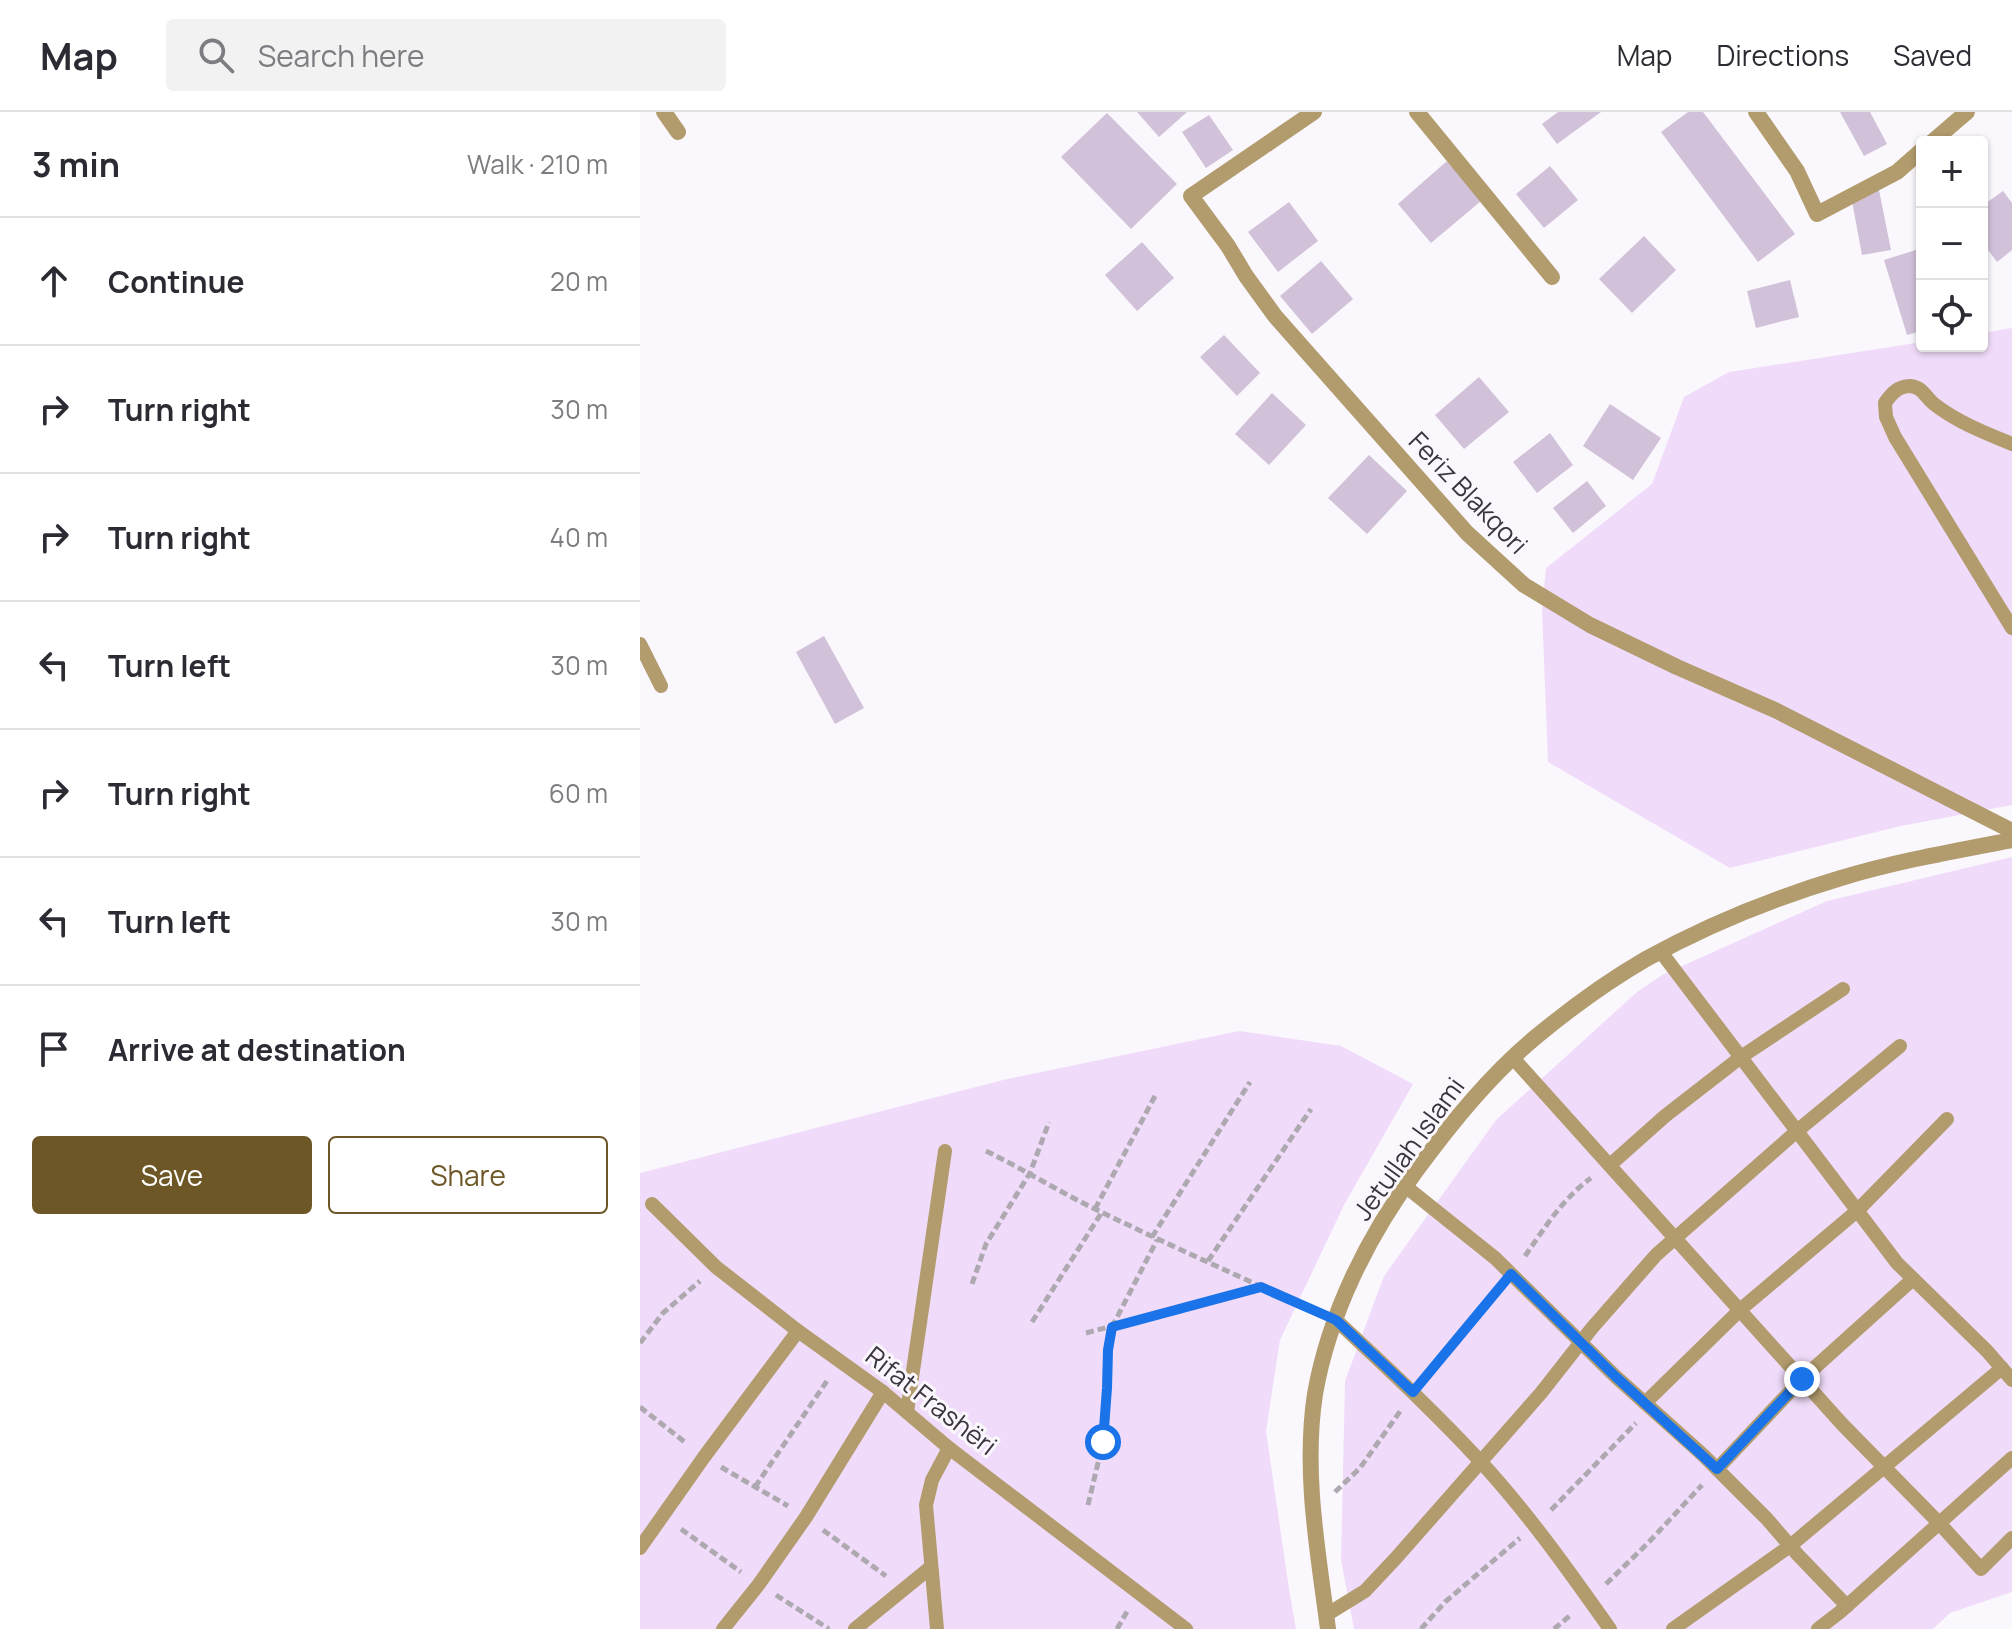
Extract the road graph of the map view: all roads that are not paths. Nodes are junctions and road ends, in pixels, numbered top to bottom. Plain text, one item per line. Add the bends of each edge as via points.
1 (664, 112) edge
2 (1314, 112) edge
3 (1417, 112) edge
4 (1756, 112) edge
5 (1967, 112) edge
6 (678, 132) dead end
7 (1939, 136) edge
8 (1916, 155) edge
9 (1552, 277) dead end
10 (2012, 444) edge
11 (2012, 628) edge
12 (640, 644) edge
13 (661, 686) dead end
14 (2012, 831) edge
15 (2012, 840) edge
16 (1661, 952) junction
17 (1843, 989) dead end
18 (1900, 1046) dead end
19 (1741, 1057) junction
20 (1513, 1058) junction
21 (1947, 1119) dead end
22 (1797, 1131) junction
23 (945, 1151) dead end
24 (1610, 1165) junction
25 (1405, 1186) junction
26 (652, 1204) dead end
27 (1857, 1211) junction
28 (1675, 1238) junction
29 (1913, 1279) junction
30 (1741, 1309) junction
31 (1336, 1320) junction
32 (798, 1331) junction
33 (1581, 1342) junction
34 (2007, 1374) edge
35 (1802, 1379) junction
36 (883, 1392) junction
37 (1645, 1403) junction
38 (907, 1412) junction
39 (949, 1448) junction
40 (2012, 1458) edge
41 (1481, 1461) junction
42 (1885, 1468) junction
43 (1717, 1469) junction
44 (1939, 1523) junction
45 (2012, 1538) edge
46 (1790, 1546) junction
47 (640, 1548) edge
48 (931, 1567) junction
49 (1847, 1606) junction
50 (1327, 1622) edge
51 (723, 1629) edge
52 (855, 1629) edge
53 (937, 1629) edge
54 (1186, 1629) edge
55 (1610, 1629) edge
56 (1673, 1629) edge
57 (1818, 1629) edge

1 - 6 street
2 - 14 street, Feriz Blakqori via 1191,196 1275,316 1467,533 1524,585 1590,625 1777,711
3 - 9 street
4 - 8 street via 1797,171 1817,214 1897,172
5 - 7 street
10 - 11 lane via 1951,416 1911,386 1900,387 1885,403 1895,437
12 - 13 lane
15 - 16 street, Jetullah Islami via 1842,878 1772,901
16 - 19 lane
16 - 20 street, Jetullah Islami via 1589,997
17 - 19 lane
18 - 22 lane
19 - 22 lane
19 - 24 lane
20 - 24 lane
20 - 25 street, Jetullah Islami via 1442,1135
21 - 27 lane
22 - 27 lane
22 - 28 lane
23 - 38 lane
24 - 28 lane
25 - 31 street, Jetullah Islami via 1352,1278
25 - 33 lane via 1495,1258
26 - 32 lane, Rifat Frashëri via 716,1267
27 - 29 lane
27 - 30 lane
28 - 30 lane
28 - 33 lane
29 - 34 lane
29 - 35 lane
30 - 35 lane
30 - 37 lane
31 - 41 lane
31 - 50 street, Jetullah Islami via 1322,1357 1311,1434
32 - 36 lane, Rifat Frashëri
32 - 47 lane
33 - 37 lane
33 - 41 lane
34 - 42 lane
35 - 42 lane
35 - 43 lane
36 - 38 lane, Rifat Frashëri
36 - 51 lane via 806,1517
37 - 43 lane
38 - 39 lane, Rifat Frashëri
39 - 48 lane via 926,1505
39 - 54 lane, Rifat Frashëri
40 - 44 lane
41 - 50 lane via 1365,1591
41 - 55 lane
42 - 44 lane
42 - 46 lane
43 - 46 lane
44 - 45 lane via 1981,1569
44 - 49 lane
46 - 49 lane
46 - 56 lane
48 - 52 lane
48 - 53 lane
49 - 57 lane

